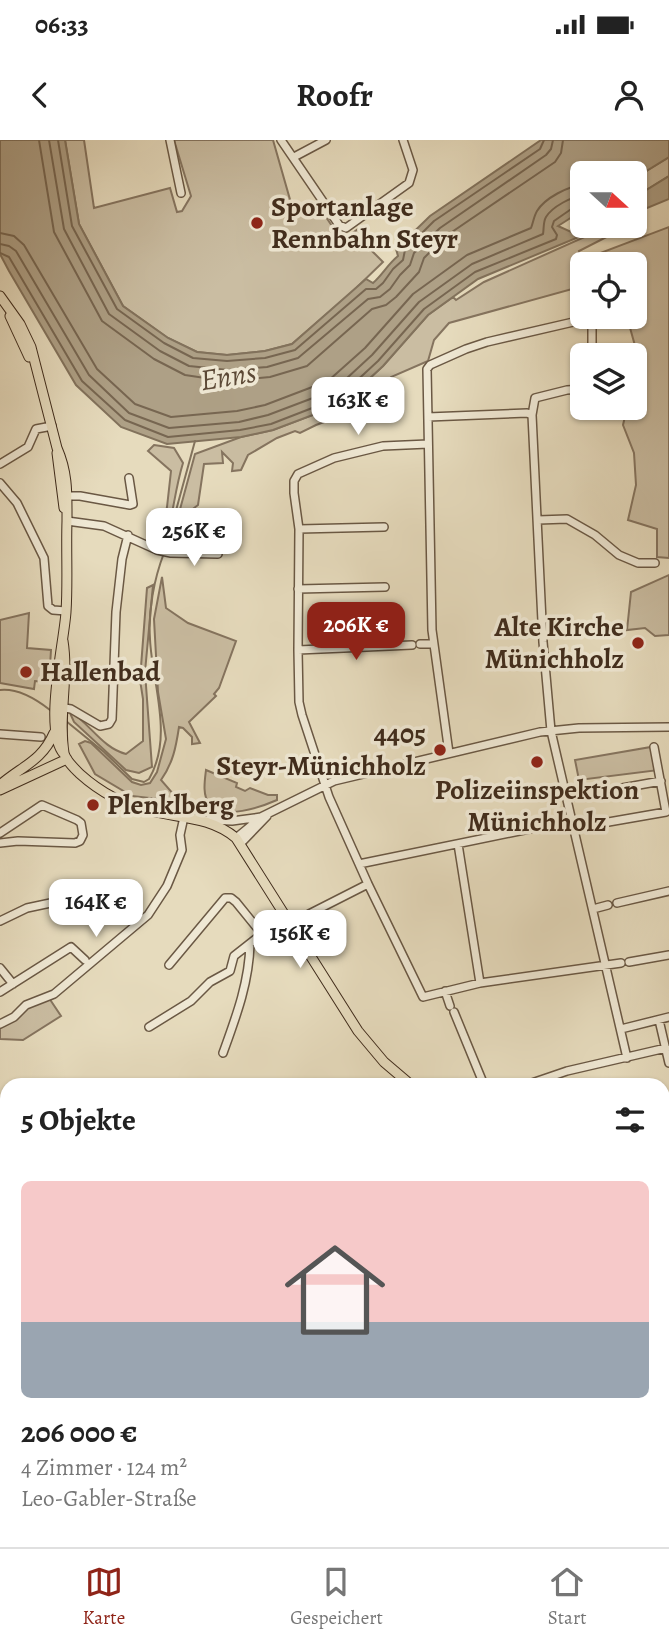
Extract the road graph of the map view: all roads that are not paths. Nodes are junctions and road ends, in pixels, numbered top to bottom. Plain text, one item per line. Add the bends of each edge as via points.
1 (170, 140) edge
2 (281, 140) edge
3 (326, 140) edge
4 (403, 140) edge
5 (293, 157) junction
6 (181, 193) dead end
7 (0, 296) edge
8 (592, 343) edge
9 (570, 390) edge
10 (532, 415) junction
11 (428, 417) junction
12 (52, 426) junction
13 (428, 444) junction
14 (0, 464) edge
15 (129, 478) dead end
16 (0, 483) edge
17 (65, 496) junction
18 (538, 520) junction
19 (66, 521) junction
20 (384, 527) dead end
21 (299, 529) junction
22 (128, 535) junction
23 (218, 554) dead end
24 (655, 564) dead end
25 (385, 587) dead end
26 (298, 589) junction
27 (66, 611) junction
28 (433, 643) junction
29 (298, 650) junction
30 (60, 708) junction
31 (669, 727) edge
32 (651, 728) junction
33 (55, 731) junction
34 (551, 731) junction
35 (0, 734) edge
36 (41, 737) dead end
37 (653, 737) dead end
38 (654, 747) dead end
39 (449, 753) junction
40 (66, 756) junction
41 (37, 760) junction
42 (661, 781) junction
43 (324, 786) junction
44 (0, 787) edge
45 (567, 798) junction
46 (270, 814) junction
47 (184, 817) junction
48 (261, 817) junction
49 (200, 820) junction
50 (572, 820) junction
51 (555, 823) dead end
52 (544, 826) dead end
53 (574, 828) junction
54 (0, 833) edge
55 (238, 841) junction
56 (0, 843) edge
57 (458, 844) junction
58 (359, 864) junction
59 (368, 884) junction
60 (669, 891) edge
61 (74, 898) dead end
62 (617, 903) dead end
63 (608, 905) dead end
64 (593, 909) junction
65 (309, 914) dead end
66 (286, 920) junction
67 (0, 921) edge
68 (262, 934) junction
69 (250, 944) junction
70 (669, 955) edge
71 (85, 960) dead end
72 (169, 965) dead end
73 (606, 966) junction
74 (0, 968) edge
75 (480, 983) junction
76 (13, 984) junction
77 (445, 991) junction
78 (0, 992) edge
79 (669, 1017) edge
80 (659, 1020) junction
81 (0, 1024) edge
82 (149, 1027) dead end
83 (621, 1029) junction
84 (666, 1048) junction
85 (223, 1053) dead end
86 (627, 1058) junction
87 (669, 1063) edge
88 (403, 1078) edge
89 (481, 1078) edge
90 (548, 1078) edge

1 - 6 street
2 - 5 street
3 - 5 street
4 - 5 street via 412,180 346,228 339,225
7 - 12 main road via 26,335
8 - 11 street via 592,325 582,320 466,349 430,365
9 - 10 street via 535,398
10 - 11 street
10 - 18 street
11 - 13 street
12 - 14 street via 36,429 28,447
12 - 17 main road
13 - 21 street via 362,450 298,474 294,493
13 - 28 street
15 - 17 street via 130,505
16 - 27 street via 17,503 44,558 48,606
17 - 19 main road
18 - 24 street via 567,519 619,555
18 - 34 street
19 - 22 street
19 - 27 main road
20 - 21 street
21 - 26 street
22 - 23 street via 171,553
22 - 30 street via 117,612 112,719 100,726 71,709
25 - 26 street
26 - 29 street
27 - 30 main road via 59,661
28 - 29 street
28 - 39 street
29 - 43 street via 299,702
30 - 33 main road
30 - 40 main road
31 - 32 street
32 - 34 street
32 - 37 street
33 - 40 main road
33 - 41 main road
34 - 39 street
34 - 45 street
35 - 36 street
38 - 42 street
39 - 43 street
40 - 41 main road via 55,752
40 - 44 main road
40 - 47 main road via 84,777 114,798
41 - 44 main road
42 - 45 street
42 - 53 street via 666,812
43 - 46 street
43 - 58 street
45 - 50 street
46 - 48 street
46 - 55 street
47 - 49 main road
47 - 81 street via 182,850 167,887 148,915 54,993 26,1005
48 - 49 street
48 - 55 street
49 - 55 main road via 217,825
50 - 51 street
50 - 53 street
52 - 57 street
53 - 64 street
54 - 56 street via 42,805 77,820 83,830 82,839 75,843
55 - 66 main road
57 - 58 street
57 - 75 street
58 - 59 street
59 - 65 street
59 - 77 street via 423,997
60 - 62 street
61 - 67 street via 27,908
63 - 64 street
64 - 73 street
66 - 68 street
66 - 88 main road via 358,1031
68 - 69 street
68 - 72 street via 236,901 225,898
69 - 82 street via 234,956 230,971
69 - 85 street via 246,988
70 - 73 street
71 - 76 street via 71,947
73 - 75 street
73 - 83 street
74 - 76 street
75 - 77 street
76 - 78 street
77 - 89 street
79 - 80 street
80 - 83 street
80 - 84 street
83 - 86 street
84 - 86 street
84 - 87 street
86 - 90 street

